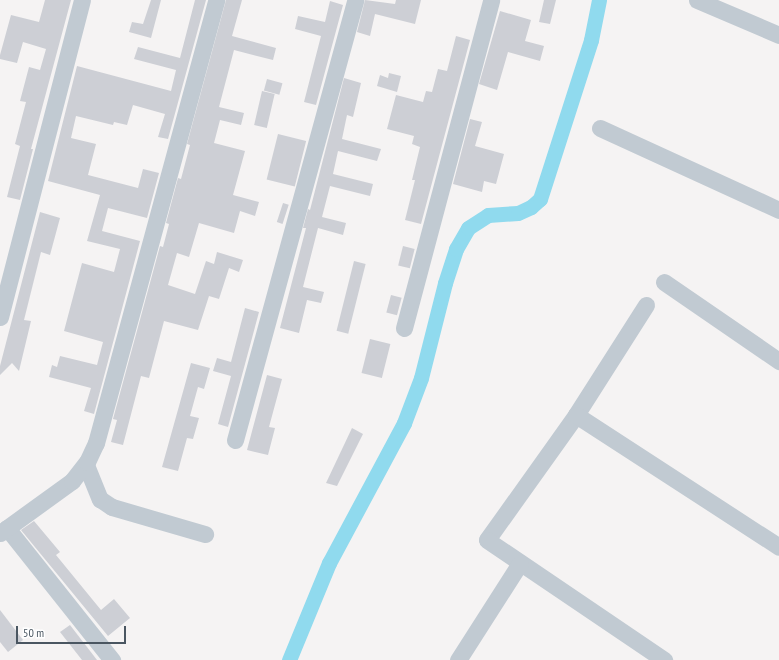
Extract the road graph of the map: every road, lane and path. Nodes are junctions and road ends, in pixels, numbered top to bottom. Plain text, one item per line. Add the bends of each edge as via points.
1 (82, 0) edge
2 (216, 0) edge
3 (355, 0) edge
4 (491, 0) edge
5 (697, 0) edge
6 (779, 35) edge
7 (600, 128) dead end
8 (779, 210) edge
9 (664, 282) dead end
10 (646, 305) dead end
11 (0, 317) edge
12 (404, 328) dead end
13 (779, 361) edge
14 (576, 415) junction
15 (235, 440) dead end
16 (86, 464) junction
17 (4, 530) edge
18 (205, 534) dead end
19 (779, 547) edge
20 (520, 563) junction
21 (659, 658) edge
22 (112, 660) edge
23 (458, 660) edge

1 - 11 street
2 - 16 street via 96,443
3 - 15 street
4 - 12 street
5 - 6 street
7 - 8 street
9 - 13 street
10 - 14 street
14 - 19 street
14 - 20 street via 487,540
16 - 17 street via 72,481
16 - 18 street via 100,499 112,507
17 - 22 street
20 - 21 street
20 - 23 street

